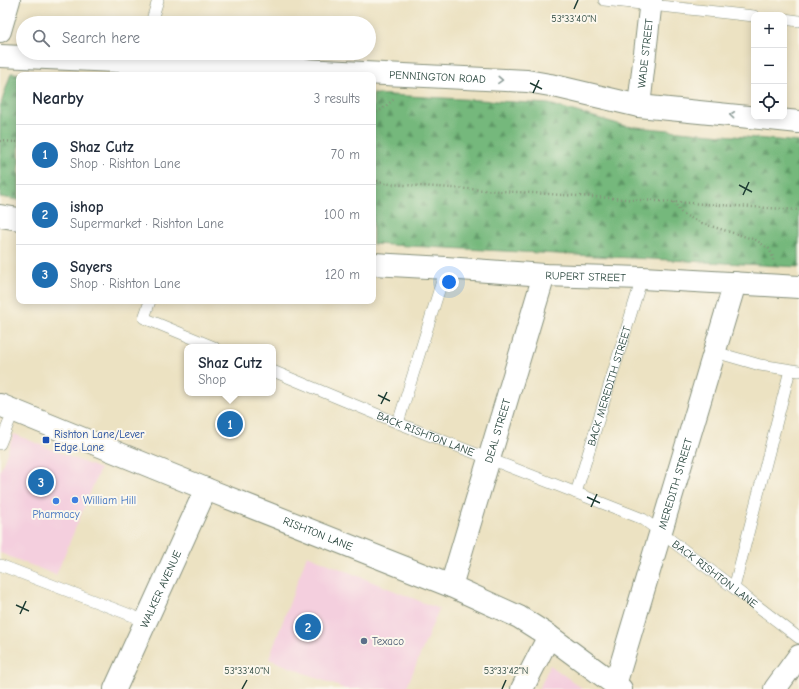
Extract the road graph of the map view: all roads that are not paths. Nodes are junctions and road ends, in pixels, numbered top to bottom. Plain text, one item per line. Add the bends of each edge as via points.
1 (9, 0) edge
2 (158, 0) edge
3 (604, 0) edge
4 (651, 2) edge
5 (153, 16) edge
6 (751, 16) edge
7 (787, 19) edge
8 (799, 21) edge
9 (0, 31) edge
10 (0, 56) edge
11 (16, 56) edge
12 (189, 60) edge
13 (638, 106) junction
14 (799, 122) edge
15 (0, 216) edge
16 (16, 219) edge
17 (376, 264) edge
18 (446, 268) junction
19 (544, 275) junction
20 (642, 278) junction
21 (735, 283) junction
22 (799, 287) edge
23 (149, 304) edge
24 (207, 344) edge
25 (715, 352) junction
26 (794, 370) edge
27 (276, 372) edge
28 (7, 408) edge
29 (398, 423) junction
30 (0, 444) edge
31 (489, 459) junction
32 (206, 489) junction
33 (576, 493) junction
34 (661, 532) junction
35 (0, 565) edge
36 (451, 586) junction
37 (734, 588) junction
38 (146, 621) junction
39 (549, 636) junction
40 (799, 638) edge
41 (799, 656) edge
42 (618, 687) edge
43 (115, 689) edge
44 (522, 689) edge
45 (775, 689) edge

1 - 9 street
2 - 5 lane
3 - 4 lane
4 - 6 lane
4 - 13 street, WADE STREET
7 - 8 lane
10 - 11 street, PENNINGTON ROAD
12 -> 13 street, PENNINGTON ROAD via 528,81
14 -> 13 street, PENNINGTON ROAD
15 - 16 street
17 - 18 street, RUPERT STREET
18 - 19 street, RUPERT STREET
18 - 29 lane
19 - 20 street, RUPERT STREET
19 - 31 street, DEAL STREET
20 - 21 street, RUPERT STREET
20 - 33 lane, BACK MEREDITH STREET
21 - 22 street, RUPERT STREET
21 - 25 street, MEREDITH STREET
23 - 24 lane via 144,318
25 - 26 lane via 760,365
25 - 34 street, MEREDITH STREET
26 - 37 lane
27 - 29 lane, BACK RISHTON LANE
28 - 30 lane
28 - 32 street, RISHTON LANE
29 - 31 lane, BACK RISHTON LANE
31 - 33 lane, BACK RISHTON LANE
31 - 36 street, DEAL STREET
32 - 36 street, RISHTON LANE
32 - 38 street, WALKER AVENUE
33 - 34 lane, BACK RISHTON LANE via 642,519
34 - 37 lane, BACK RISHTON LANE
34 - 42 street, MEREDITH STREET
35 - 38 lane
36 - 39 street, RISHTON LANE via 519,617
37 - 40 lane, BACK RISHTON LANE
38 - 43 street, WALKER AVENUE
39 - 42 street, RISHTON LANE
39 - 44 street
41 - 45 street

